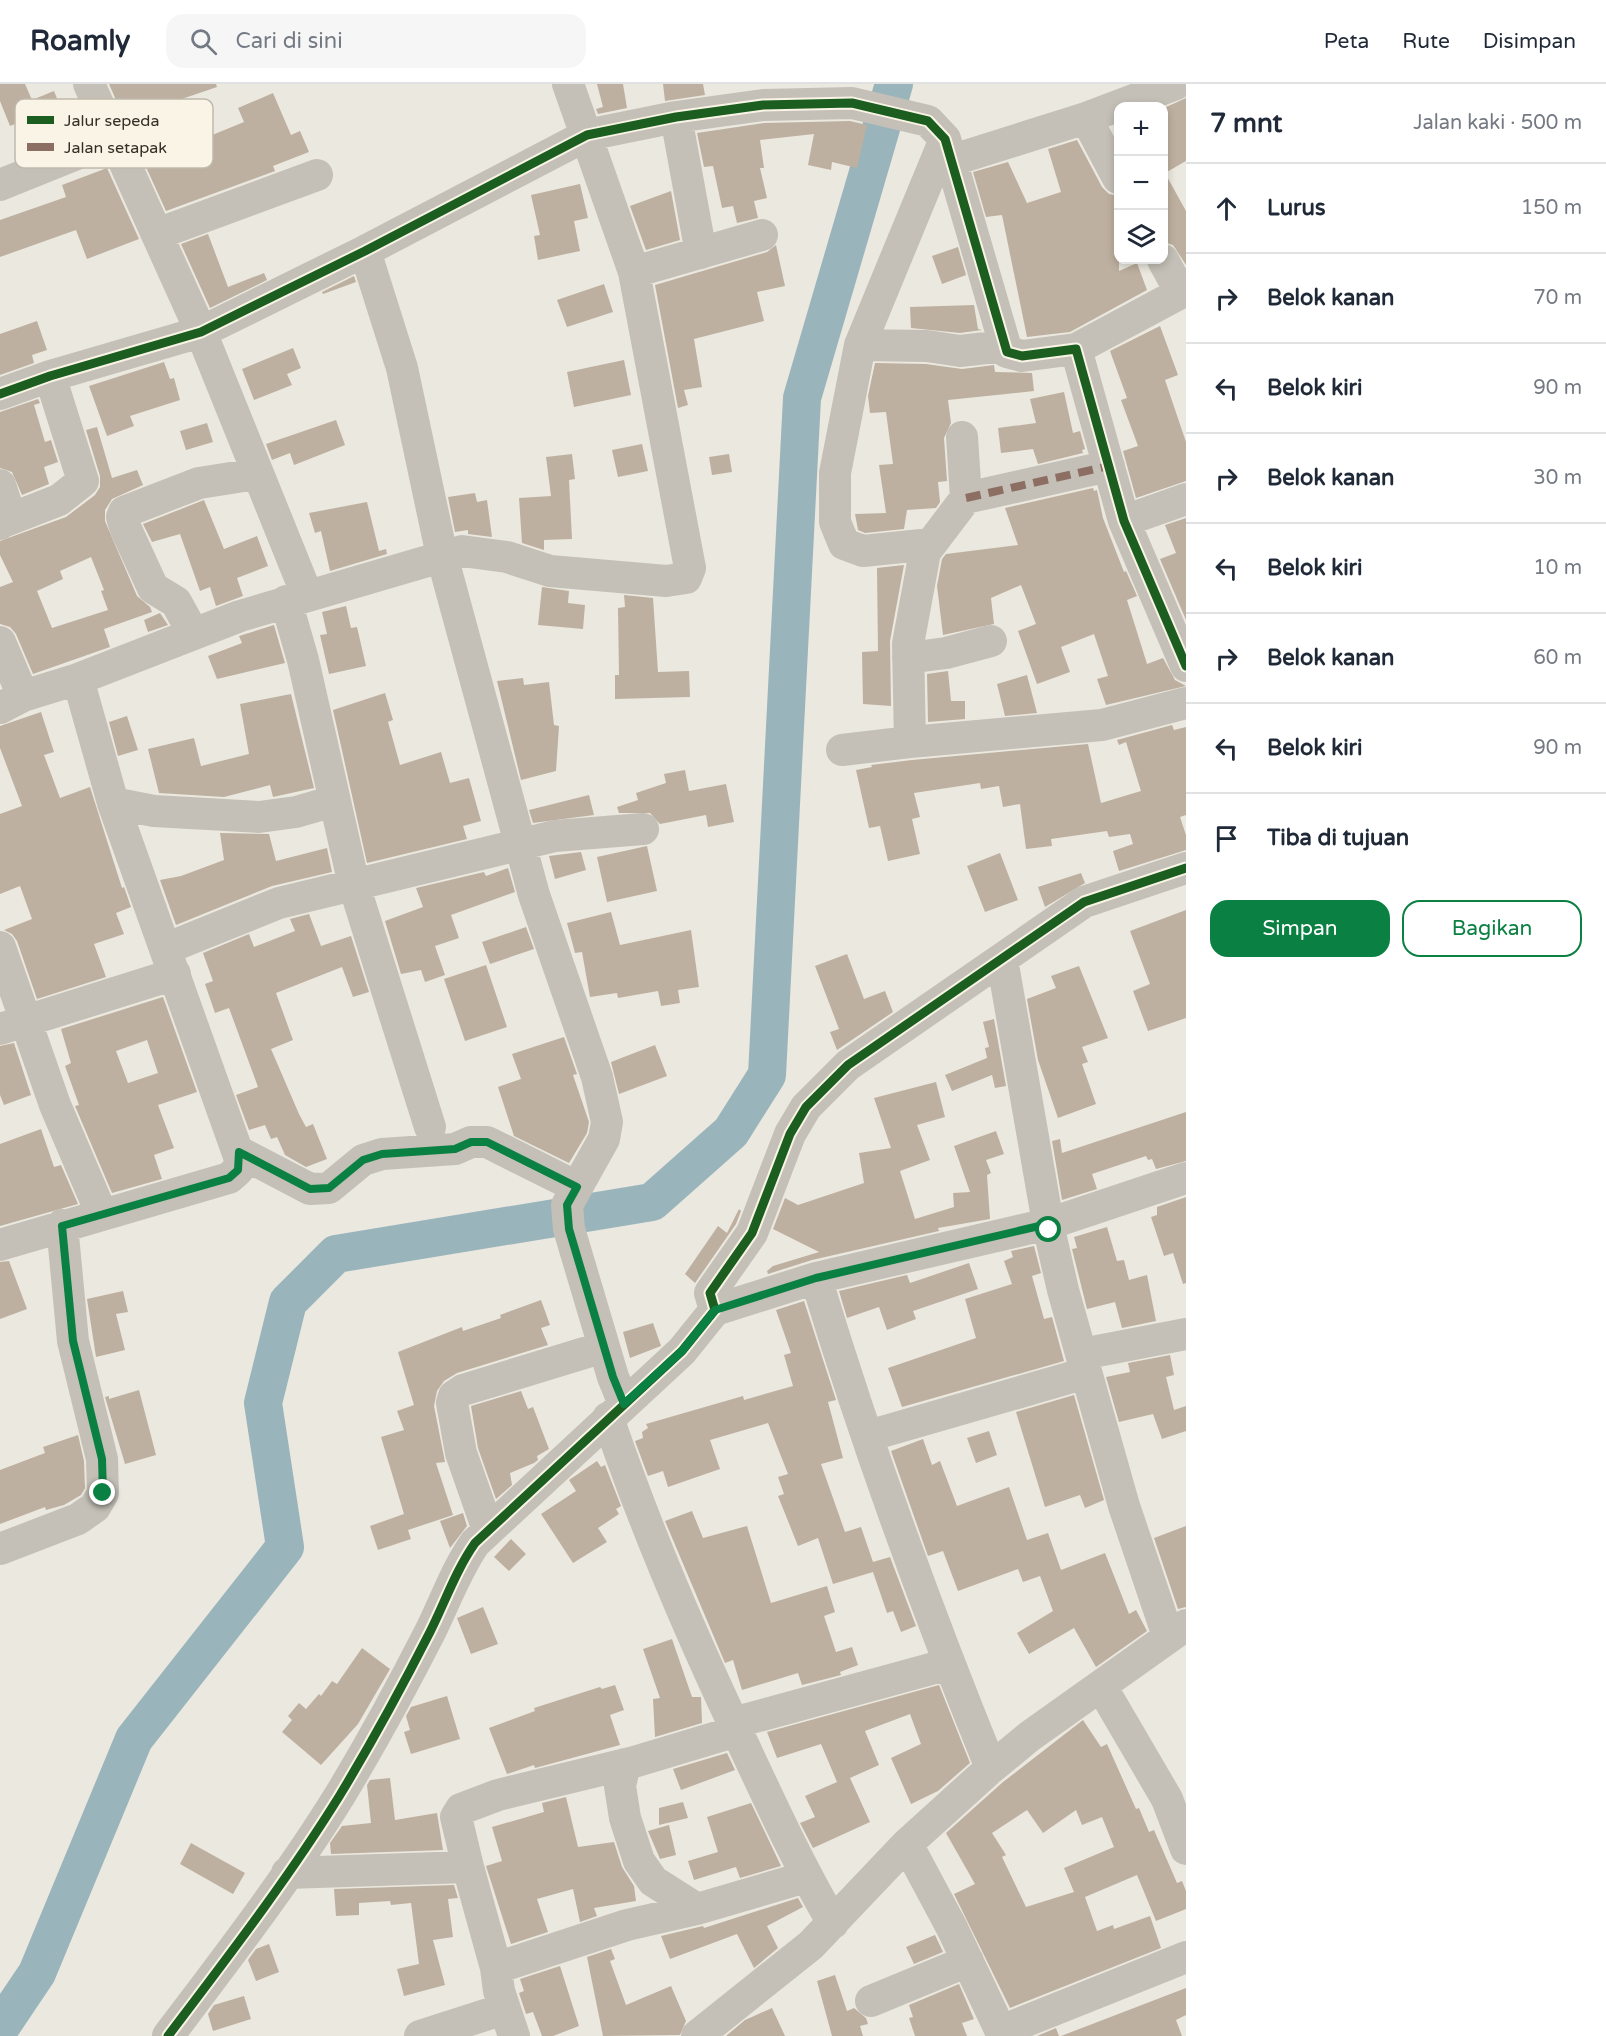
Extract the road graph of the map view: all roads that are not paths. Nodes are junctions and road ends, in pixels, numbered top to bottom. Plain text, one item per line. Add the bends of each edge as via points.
1 (89, 84) edge
2 (568, 84) edge
3 (1176, 84) edge
4 (96, 99) edge
5 (1186, 107) edge
6 (676, 117) junction
7 (1086, 118) junction
8 (587, 135) junction
9 (942, 140) junction
10 (43, 168) edge
11 (127, 168) edge
12 (1114, 169) edge
13 (317, 175) dead end
14 (0, 185) edge
15 (158, 234) junction
16 (762, 235) dead end
17 (365, 251) junction
18 (701, 252) junction
19 (1165, 264) edge
20 (634, 272) junction
21 (1183, 292) edge
22 (201, 332) junction
23 (860, 345) junction
24 (1004, 346) junction
25 (1076, 349) junction
26 (50, 376) junction
27 (0, 394) edge
28 (962, 437) dead end
29 (1110, 466) junction
30 (256, 474) junction
31 (0, 485) edge
32 (966, 498) junction
33 (1186, 499) edge
34 (1124, 520) junction
35 (3, 523) edge
36 (931, 544) junction
37 (442, 556) junction
38 (297, 598) junction
39 (193, 633) junction
40 (991, 641) dead end
41 (0, 642) edge
42 (908, 658) junction
43 (1186, 666) edge
44 (78, 679) junction
45 (12, 702) edge
46 (1186, 703) edge
47 (910, 742) junction
48 (842, 750) dead end
49 (334, 801) junction
50 (113, 803) junction
51 (643, 829) dead end
52 (520, 844) junction
53 (1186, 868) edge
54 (354, 885) junction
55 (0, 947) edge
56 (170, 962) junction
57 (1004, 970) junction
58 (13, 1025) edge
59 (430, 1127) dead end
60 (239, 1152) junction
61 (1186, 1178) edge
62 (571, 1207) junction
63 (102, 1215) junction
64 (1048, 1224) junction
65 (62, 1226) junction
66 (0, 1245) edge
67 (816, 1278) junction
68 (713, 1306) junction
69 (1186, 1334) edge
70 (604, 1347) junction
71 (1084, 1363) junction
72 (617, 1401) junction
73 (868, 1436) junction
74 (488, 1530) junction
75 (0, 1549) edge
76 (1177, 1631) edge
77 (949, 1664) junction
78 (1101, 1686) junction
79 (735, 1727) junction
80 (625, 1764) junction
81 (991, 1768) junction
82 (907, 1844) junction
83 (1186, 1849) edge
84 (468, 1867) junction
85 (287, 1873) junction
86 (806, 1877) junction
87 (697, 1909) junction
88 (833, 1923) junction
89 (1186, 1957) edge
90 (968, 1961) junction
91 (496, 1968) junction
92 (872, 2001) dead end
93 (509, 2022) edge
94 (1002, 2033) edge
95 (168, 2036) edge
96 (420, 2036) edge
97 (697, 2036) edge

1 - 4 street
2 - 8 street
3 - 5 street
3 - 7 street
6 - 8 street
6 - 9 street via 763,105 852,103
6 - 18 street
7 - 9 street
7 - 12 street
8 - 17 street
8 - 20 street
9 - 23 street
9 - 24 street
10 - 14 street
11 - 15 street
13 - 15 street
15 - 22 street
16 - 18 street
17 - 22 street
17 - 37 street via 402,368
18 - 20 street
19 - 21 street
20 - 37 street via 675,479 689,573 681,580 666,581 550,571 482,552
21 - 25 street
22 - 26 street
22 - 30 street
23 - 24 street via 927,346 960,351
23 - 36 street via 835,473 835,522 844,544 863,551
24 - 25 street via 1007,352 1022,356
25 - 29 street
26 - 27 street
26 - 35 street via 83,481 59,500
28 - 32 street
29 - 32 street
29 - 34 street
30 - 38 street
30 - 39 street via 199,483 124,512 122,517 153,588 176,602
31 - 35 street via 9,511
32 - 36 street
33 - 34 street
34 - 43 street
36 - 42 street via 925,552
37 - 38 street
37 - 52 street
38 - 39 street
38 - 49 street via 303,660
39 - 44 street
40 - 42 street
41 - 45 street
42 - 47 street
44 - 45 street
44 - 50 street
46 - 47 street via 1102,725
47 - 48 street
49 - 50 street via 259,817 154,811
49 - 54 street
50 - 56 street
51 - 52 street via 555,836
52 - 54 street
52 - 62 street via 541,918 597,1077 607,1122 604,1139
53 - 57 street via 1084,902
54 - 56 street via 279,903
54 - 59 street
55 - 58 street
56 - 58 street
56 - 60 street
57 - 64 street
57 - 68 street via 849,1065 806,1107 790,1134 752,1233 710,1293
58 - 63 street via 55,1105
60 - 62 street via 310,1189 329,1188 363,1160 382,1154 455,1149 471,1142 487,1142
60 - 63 street via 238,1170 229,1178
61 - 64 street
62 - 70 street
63 - 65 street
64 - 67 street
64 - 71 street
65 - 66 street
65 - 75 street via 73,1341 102,1459 103,1493 95,1507 78,1519
67 - 68 street
67 - 73 street
68 - 72 street via 682,1351
69 - 71 street
70 - 72 street
70 - 74 street via 454,1396 461,1453
71 - 73 street
71 - 76 street via 1124,1506
72 - 74 street
72 - 79 street via 641,1514
73 - 77 street
74 - 85 street via 460,1564 450,1592 340,1796
76 - 78 street
77 - 79 street
77 - 81 street
78 - 81 street
78 - 83 street via 1167,1799
79 - 80 street
79 - 86 street
80 - 84 street via 498,1794 462,1809 456,1817
80 - 87 street via 620,1786 625,1818 639,1861 653,1881
81 - 82 street
82 - 88 street
82 - 90 street
84 - 85 street
84 - 91 street
85 - 95 street
86 - 87 street
86 - 88 street
87 - 91 street via 627,1925
88 - 97 street via 789,1964
89 - 94 street
90 - 92 street
90 - 94 street
91 - 93 street
93 - 96 street

